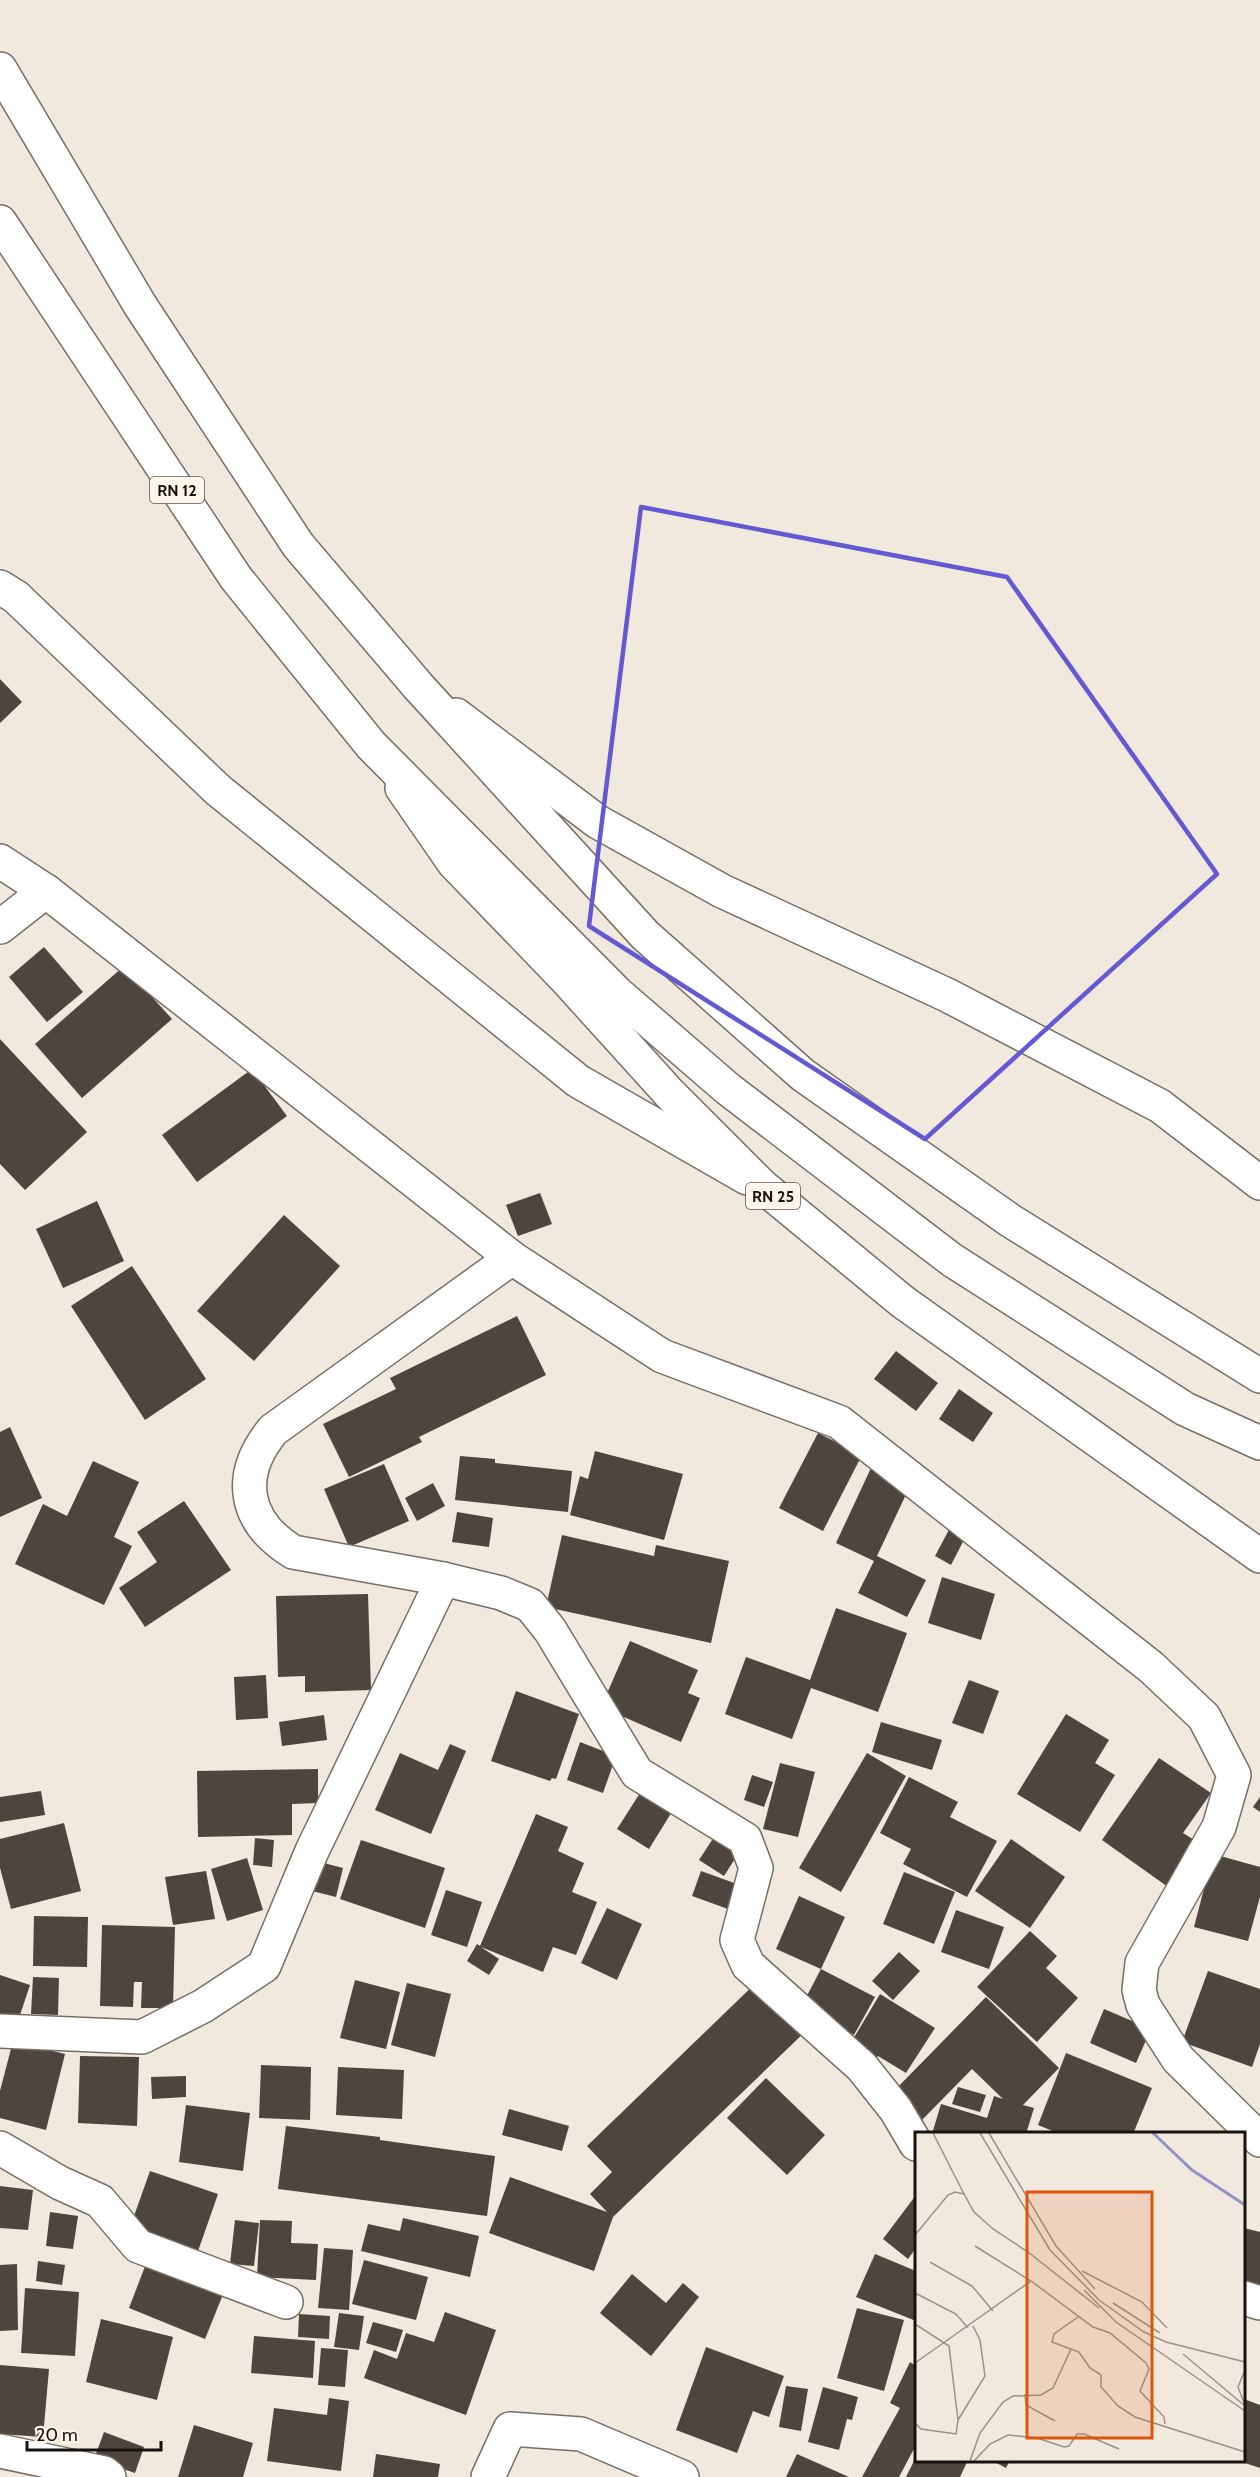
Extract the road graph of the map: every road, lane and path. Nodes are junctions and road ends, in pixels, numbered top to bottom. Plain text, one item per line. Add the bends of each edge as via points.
1 (0, 69) edge
2 (0, 222) edge
3 (0, 587) edge
4 (418, 686) junction
5 (371, 745) junction
6 (0, 861) edge
7 (46, 891) junction
8 (0, 927) edge
9 (1260, 1183) edge
10 (762, 1186) junction
11 (512, 1257) junction
12 (1260, 1376) edge
13 (1260, 1443) edge
14 (1260, 1556) edge
15 (443, 1579) junction
16 (0, 2031) edge
17 (1260, 2140) edge
18 (915, 2142) edge
19 (0, 2148) edge
20 (1245, 2298) edge
21 (286, 2302) dead end
22 (1260, 2302) edge
23 (0, 2451) edge
24 (109, 2477) edge
25 (488, 2477) edge
26 (682, 2477) edge

1 - 4 main road via 140,305 298,545
2 - 5 main road, RN 12 via 236,578
3 - 10 main road via 16,597 218,790 578,1081
4 - 9 main road via 598,822 722,891 947,995 1160,1106
4 - 12 main road via 645,935 803,1076 1011,1221
5 - 10 main road, RN 25 via 454,863 670,1094
5 - 13 main road via 617,993 728,1089 952,1260 1185,1409
6 - 7 main road
7 - 8 main road
7 - 11 main road
10 - 14 main road, RN 25 via 903,1302
11 - 15 main road via 273,1430 251,1465 252,1507 275,1541 293,1552
11 - 17 main road via 662,1356 839,1422 1151,1667 1204,1717 1234,1775 1219,1827 1142,1964 1139,1990 1143,2005 1178,2059
15 - 16 main road via 312,1851 264,1966 203,2006 142,2037
15 - 18 main road via 501,1593 530,1605 550,1630 637,1773 745,1839 756,1868 737,1940 748,1965 862,2067 896,2110
19 - 21 main road via 100,2201 138,2247
20 - 22 main road
23 - 24 main road
25 - 26 main road via 510,2428 581,2434

